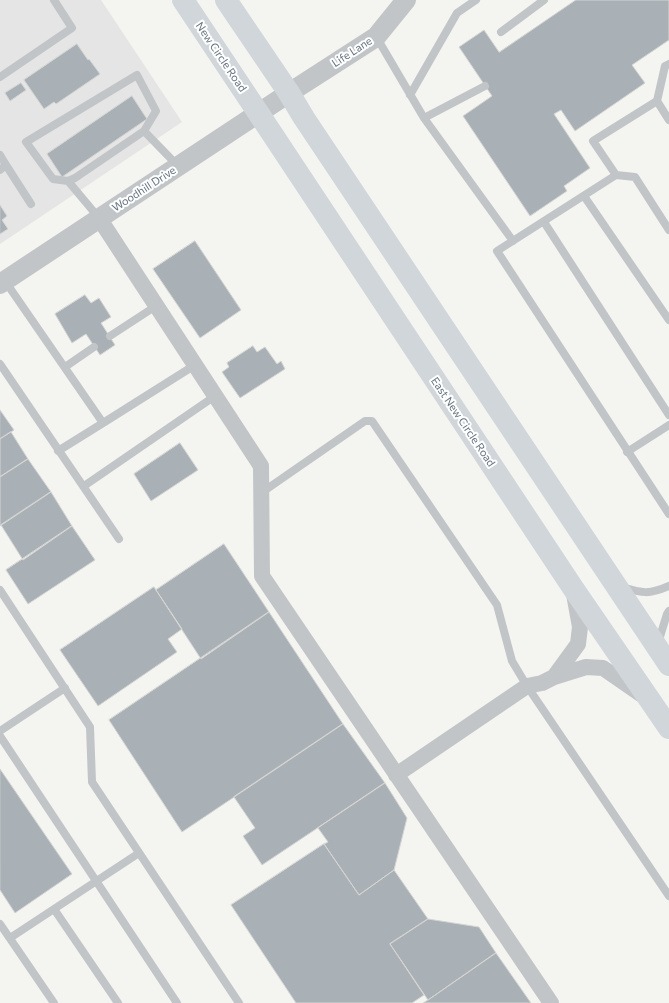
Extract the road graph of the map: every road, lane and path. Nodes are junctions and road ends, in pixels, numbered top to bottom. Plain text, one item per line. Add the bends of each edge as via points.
1 (54, 0) edge
2 (183, 0) edge
3 (226, 0) edge
4 (406, 0) edge
5 (476, 0) edge
6 (544, 0) edge
7 (501, 32) dead end
8 (376, 37) junction
9 (669, 64) edge
10 (0, 77) edge
11 (485, 86) dead end
12 (288, 93) junction
13 (410, 95) junction
14 (657, 100) junction
15 (259, 114) junction
16 (668, 117) edge
17 (424, 118) junction
18 (144, 131) junction
19 (0, 155) edge
20 (3, 167) edge
21 (178, 167) junction
22 (616, 175) junction
23 (68, 181) junction
24 (584, 196) junction
25 (31, 204) dead end
26 (99, 218) junction
27 (544, 222) junction
28 (669, 230) edge
29 (513, 241) junction
30 (2, 282) edge
31 (156, 306) junction
32 (669, 320) edge
33 (110, 336) dead end
34 (94, 347) dead end
35 (0, 364) edge
36 (195, 365) junction
37 (65, 367) junction
38 (215, 396) junction
39 (669, 415) edge
40 (104, 423) junction
41 (669, 425) edge
42 (58, 451) junction
43 (627, 452) junction
44 (84, 486) junction
45 (261, 493) junction
46 (669, 514) edge
47 (119, 539) dead end
48 (616, 585) junction
49 (669, 586) edge
50 (573, 588) junction
51 (0, 590) edge
52 (669, 611) edge
53 (657, 648) junction
54 (669, 665) edge
55 (554, 677) junction
56 (527, 686) junction
57 (65, 688) junction
58 (651, 701) junction
59 (669, 728) edge
60 (0, 731) edge
61 (0, 736) edge
62 (396, 775) junction
63 (139, 853) junction
64 (96, 881) junction
65 (669, 896) edge
66 (54, 909) junction
67 (0, 924) edge
68 (10, 938) junction
69 (54, 1003) edge
70 (118, 1003) edge
71 (177, 1003) edge
72 (239, 1003) edge
73 (551, 1003) edge

1 - 10 lane via 72,28
2 - 15 highway, New Circle Road
3 - 12 highway
4 - 8 street, Life Lane
5 - 13 lane via 457,13
6 - 7 lane
8 - 12 street, Life Lane
8 - 13 lane
9 - 14 lane via 666,66
11 - 17 lane
12 - 15 street, Woodhill Drive
12 - 48 highway
13 - 17 lane
14 - 16 lane
14 - 22 lane via 593,141
15 - 21 street, Woodhill Drive
15 - 50 highway, East New Circle Road
17 - 29 lane
18 - 21 lane
18 - 23 lane
18 - 23 lane via 156,111 137,75 26,142 53,179
19 - 20 lane
20 - 25 lane
21 - 26 street, Woodhill Drive
22 - 24 lane
22 - 28 lane via 634,177
23 - 26 lane
24 - 27 lane
24 - 32 lane
26 - 30 street, Woodhill Drive
26 - 31 street
27 - 29 lane
27 - 39 lane
29 - 43 lane via 497,251
30 - 37 lane
31 - 33 lane
31 - 36 street
34 - 37 lane
35 - 42 lane
36 - 38 street
36 - 40 lane
37 - 40 lane
38 - 44 lane
38 - 45 street via 261,466
40 - 42 lane
41 - 43 lane
42 - 44 lane
43 - 46 lane
44 - 47 lane
45 - 56 lane via 365,421 372,421 497,605 512,661
45 - 62 street via 262,576
48 - 49 lane via 642,593 659,591
48 - 53 highway
50 - 55 street via 580,627 578,644
50 - 58 highway, East New Circle Road
51 - 57 lane
52 - 53 lane
53 - 54 highway
55 - 56 street
55 - 58 street via 586,667 603,668
56 - 62 street
56 - 65 lane
57 - 60 lane
57 - 63 lane via 90,727 92,782
58 - 59 highway, East New Circle Road
61 - 64 lane
62 - 73 street
63 - 64 lane
63 - 72 lane
64 - 66 lane
64 - 71 lane
66 - 68 lane
66 - 70 lane
67 - 68 lane
68 - 69 lane

